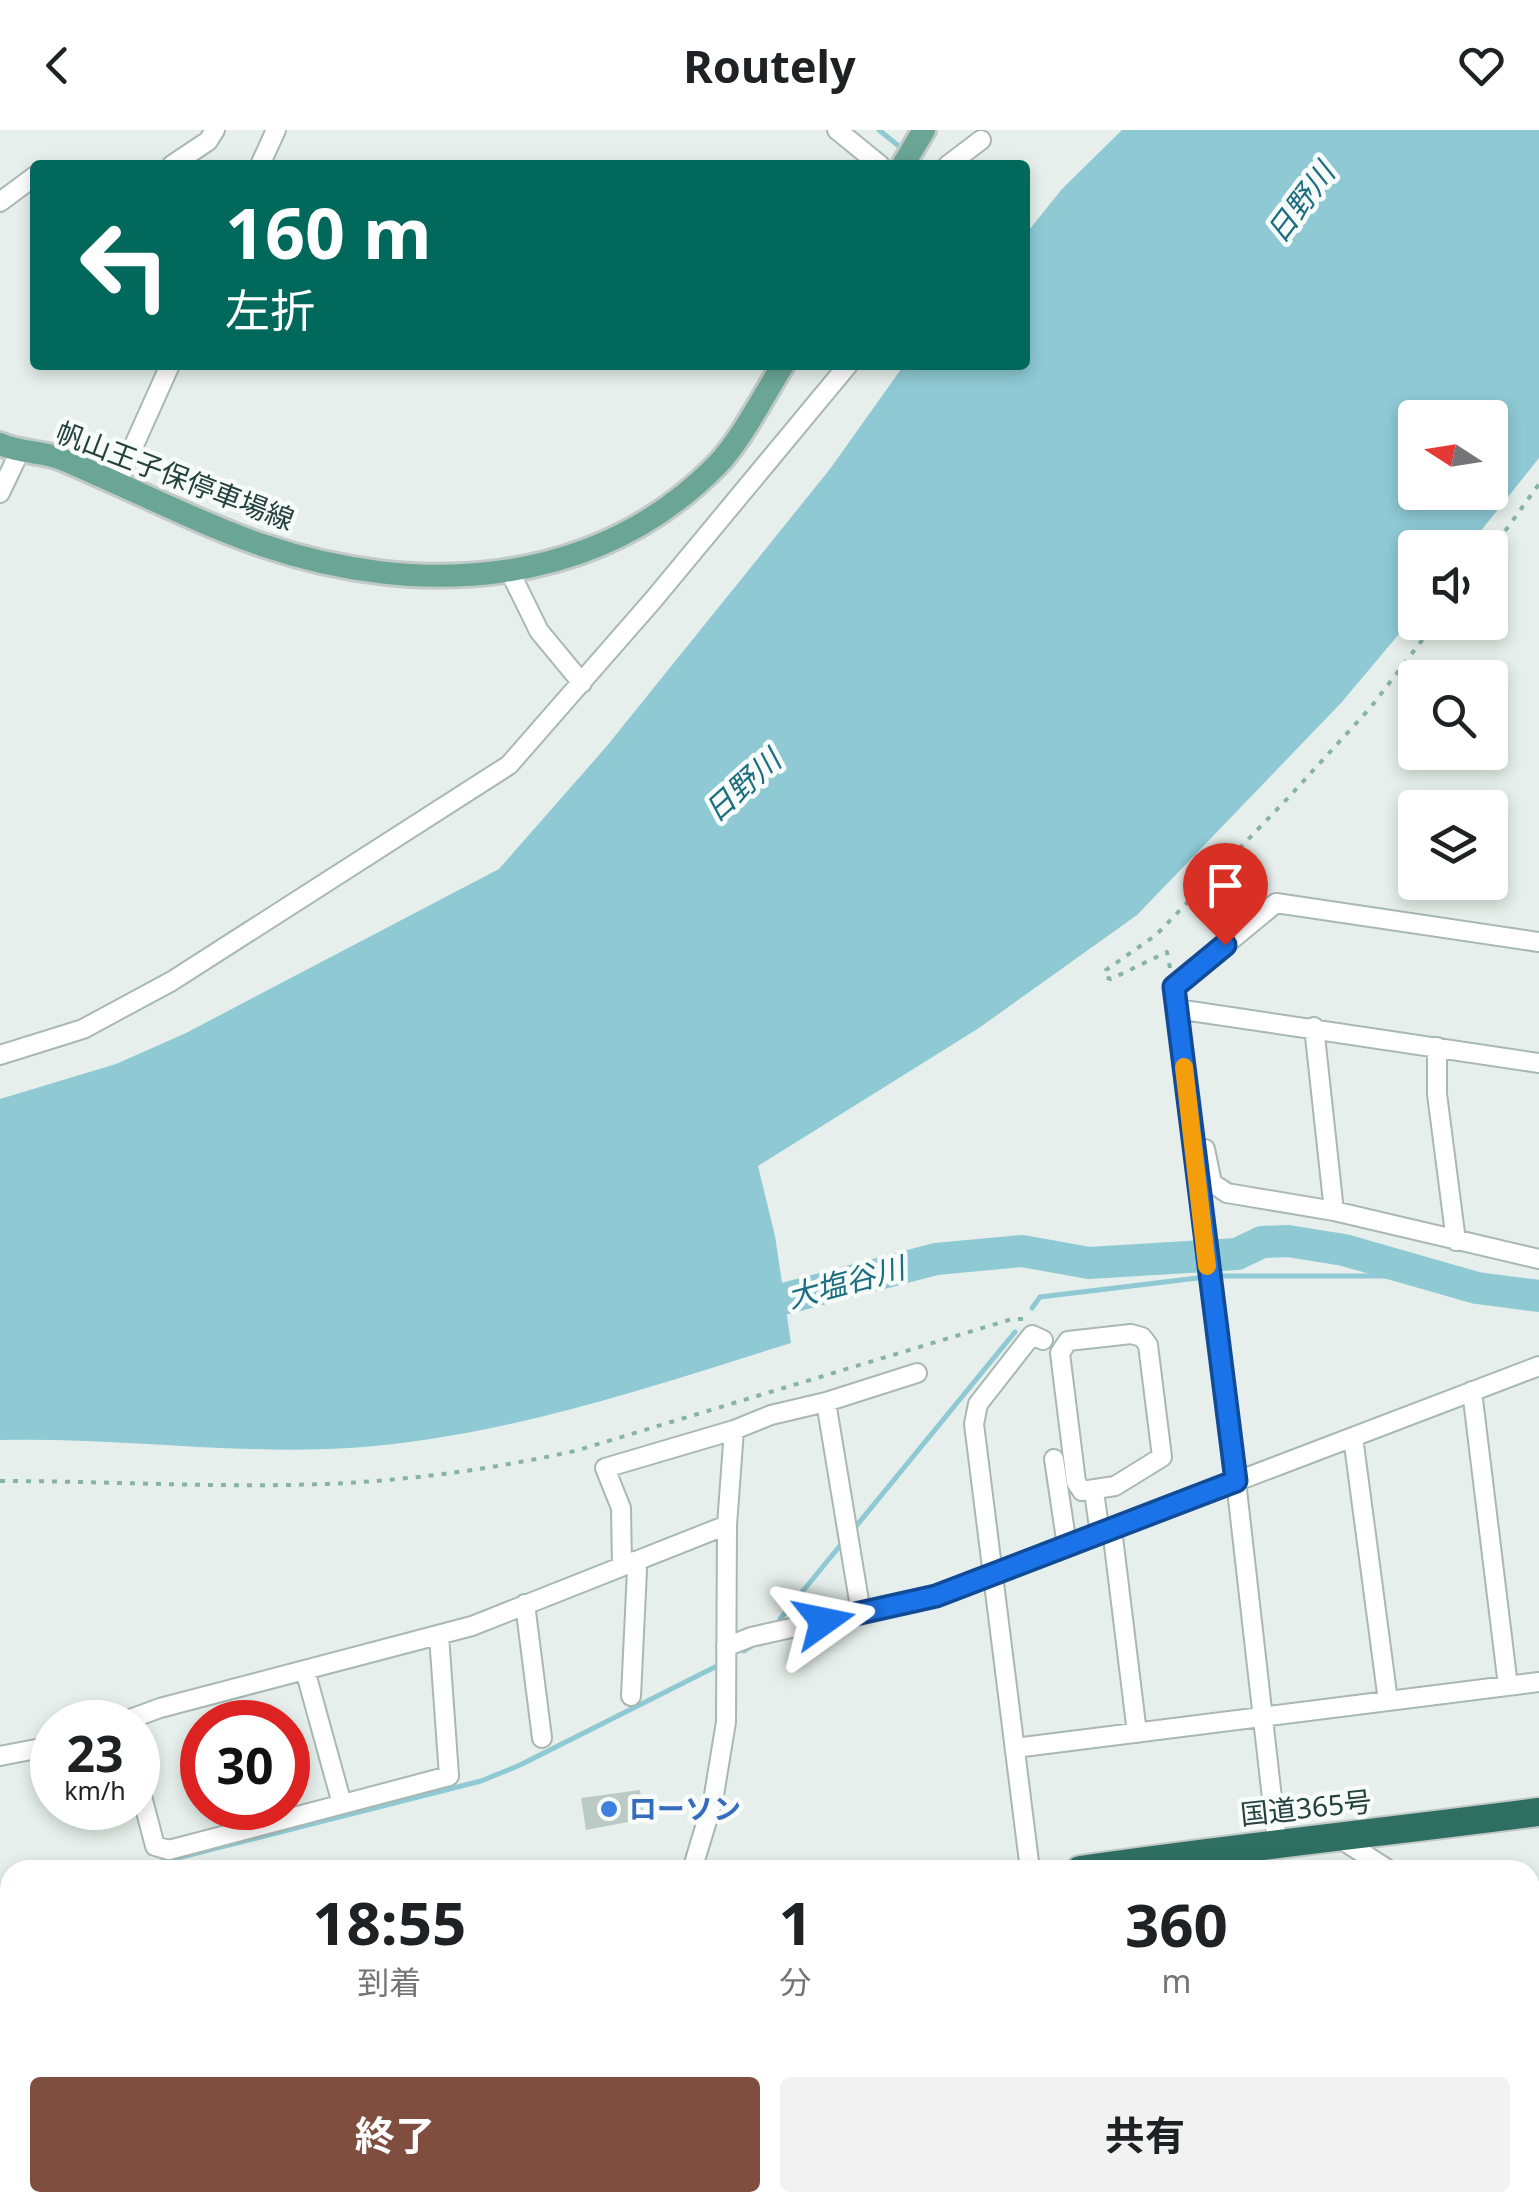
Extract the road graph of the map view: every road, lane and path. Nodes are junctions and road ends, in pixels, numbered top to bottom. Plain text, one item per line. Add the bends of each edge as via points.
1 (214, 130) edge
2 (275, 130) edge
3 (837, 130) edge
4 (924, 131) edge
5 (980, 140) dead end
6 (180, 160) edge
7 (262, 160) edge
8 (874, 160) edge
9 (906, 160) edge
10 (954, 160) edge
11 (30, 180) edge
12 (0, 202) edge
13 (168, 370) edge
14 (780, 370) edge
15 (844, 370) edge
16 (9, 448) edge
17 (117, 483) junction
18 (1539, 484) edge
19 (0, 493) edge
20 (1506, 530) edge
21 (510, 572) junction
22 (1422, 640) edge
23 (582, 682) junction
24 (1539, 942) edge
25 (1174, 987) junction
26 (1178, 1009) junction
27 (1314, 1027) junction
28 (1438, 1047) junction
29 (0, 1055) edge
30 (1539, 1064) edge
31 (1190, 1117) junction
32 (1334, 1211) junction
33 (1456, 1241) junction
34 (1539, 1259) edge
35 (1038, 1338) joint
36 (1539, 1366) edge
37 (918, 1373) dead end
38 (1472, 1391) junction
39 (826, 1402) junction
40 (734, 1430) junction
41 (1353, 1437) junction
42 (1054, 1459) dead end
43 (0, 1481) edge
44 (1236, 1481) junction
45 (1094, 1492) junction
46 (727, 1525) junction
47 (1106, 1532) junction
48 (1067, 1546) junction
49 (628, 1564) junction
50 (992, 1575) junction
51 (524, 1604) junction
52 (861, 1613) junction
53 (438, 1636) junction
54 (726, 1646) junction
55 (305, 1670) junction
56 (1539, 1682) edge
57 (1508, 1686) junction
58 (631, 1696) dead end
59 (1388, 1701) junction
60 (160, 1708) edge
61 (1264, 1716) junction
62 (1137, 1733) junction
63 (542, 1738) dead end
64 (1015, 1748) junction
65 (30, 1750) edge
66 (0, 1756) edge
67 (342, 1804) junction
68 (1539, 1812) edge
69 (151, 1830) edge
70 (1340, 1838) junction
71 (1277, 1842) junction
72 (695, 1860) edge
73 (1029, 1860) edge
74 (1150, 1860) edge
75 (1374, 1860) edge

1 - 6 street
2 - 7 street
3 - 8 street
4 - 9 main road
5 - 10 street
11 - 12 street
13 - 17 street
14 - 21 main road, 帆山王子保停車場線 via 720,463 688,493 598,546
15 - 23 street
16 - 17 main road, 帆山王子保停車場線 via 58,458
16 - 19 street
17 - 21 main road, 帆山王子保停車場線 via 258,544 334,565 409,576
18 - 20 path
21 - 23 street via 538,631
22 - 25 path via 1288,798 1156,935 1106,970 1111,979 1167,952
23 - 29 street via 508,765 276,916 83,1030
24 - 25 street via 1276,903
25 - 26 street
26 - 27 street
26 - 31 street
27 - 28 street
27 - 32 street
28 - 30 street
28 - 33 street
31 - 32 street via 1219,1189
31 - 44 street
32 - 33 street
33 - 34 street
35 - 43 path via 1031,1318 1012,1320 575,1451 445,1474 322,1484
35 - 50 street via 974,1412
36 - 38 street
37 - 39 street
38 - 41 street
38 - 57 street
39 - 40 street
39 - 52 street
40 - 46 street
40 - 49 street via 606,1468 621,1508
41 - 44 street
41 - 59 street
42 - 48 street
44 - 47 street
44 - 61 street
45 - 45 street via 1162,1457 1148,1345 1136,1335 1068,1341 1060,1354 1076,1482
45 - 47 street
46 - 49 street
46 - 54 street
47 - 48 street
47 - 62 street
48 - 50 street
49 - 51 street
49 - 58 street via 637,1570
50 - 52 street
50 - 64 street
51 - 53 street
51 - 63 street
52 - 54 street
53 - 55 street
53 - 67 street via 449,1776
54 - 72 street via 722,1748
55 - 60 street
55 - 67 street
56 - 57 street
57 - 59 street
59 - 61 street
61 - 62 street
61 - 71 street
62 - 64 street
64 - 73 street
65 - 66 street
67 - 69 street via 169,1850 155,1846
68 - 70 highway, 国道365号
70 - 71 highway, 国道365号
70 - 75 street
71 - 74 highway, 国道365号

